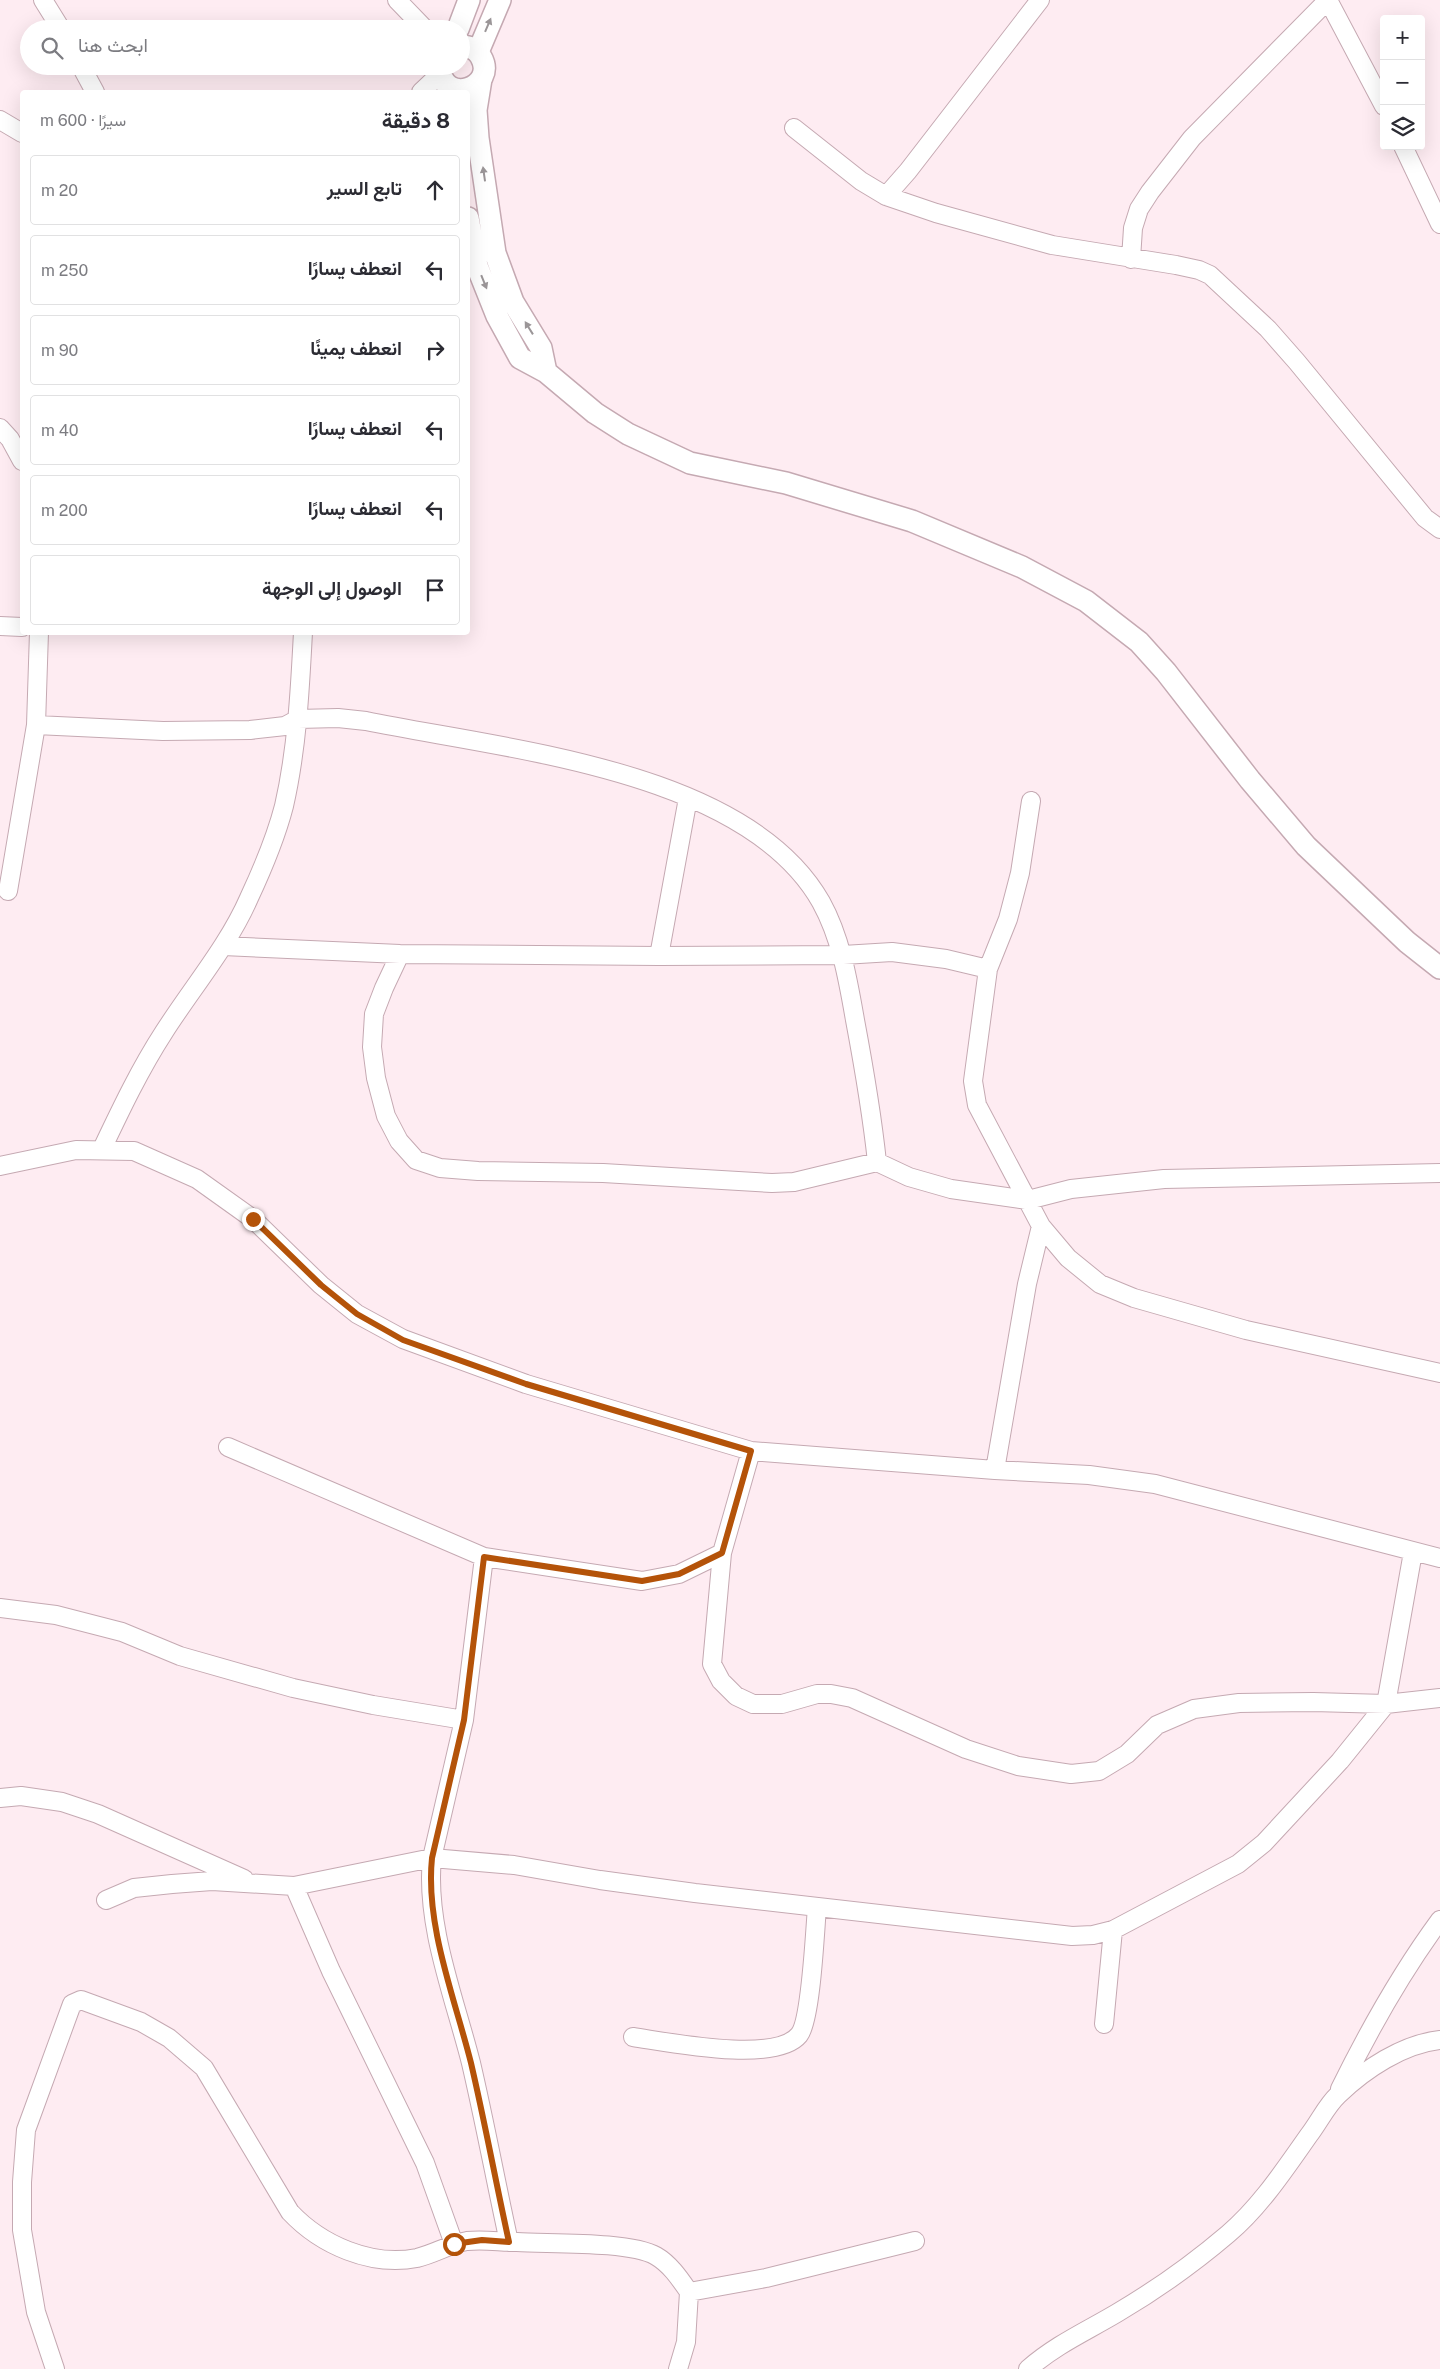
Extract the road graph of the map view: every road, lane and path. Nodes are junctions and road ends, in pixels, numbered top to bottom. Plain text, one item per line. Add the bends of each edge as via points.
1 (43, 0) edge
2 (397, 0) edge
3 (470, 0) edge
4 (500, 0) edge
5 (1040, 0) edge
6 (1328, 0) edge
7 (55, 20) edge
8 (416, 20) edge
9 (462, 20) edge
10 (470, 47) edge
11 (470, 50) edge
12 (86, 75) edge
13 (481, 79) junction
14 (444, 80) edge
15 (94, 90) edge
16 (426, 90) edge
17 (1383, 105) edge
18 (0, 120) edge
19 (794, 128) dead end
20 (20, 132) edge
21 (1405, 150) edge
22 (886, 196) junction
23 (1440, 224) edge
24 (470, 229) edge
25 (1131, 259) junction
26 (546, 372) junction
27 (0, 428) edge
28 (20, 457) edge
29 (1440, 528) edge
30 (0, 626) edge
31 (20, 627) edge
32 (39, 635) edge
33 (303, 635) edge
34 (298, 719) junction
35 (36, 725) junction
36 (688, 798) junction
37 (1031, 801) dead end
38 (9, 840) edge
39 (8, 891) dead end
40 (223, 946) junction
41 (400, 954) junction
42 (843, 955) junction
43 (660, 956) junction
44 (1440, 968) edge
45 (988, 969) junction
46 (102, 1149) junction
47 (877, 1162) junction
48 (0, 1166) edge
49 (1440, 1173) edge
50 (1028, 1200) junction
51 (1041, 1226) junction
52 (1440, 1373) edge
53 (228, 1447) dead end
54 (751, 1451) junction
55 (995, 1470) junction
56 (1413, 1552) junction
57 (722, 1553) junction
58 (484, 1557) junction
59 (1440, 1558) edge
60 (0, 1608) edge
61 (1440, 1698) edge
62 (1386, 1704) junction
63 (464, 1720) junction
64 (0, 1798) edge
65 (432, 1858) junction
66 (253, 1884) junction
67 (294, 1886) junction
68 (106, 1900) dead end
69 (818, 1907) junction
70 (1440, 1920) edge
71 (1113, 1930) junction
72 (1104, 2024) dead end
73 (633, 2037) dead end
74 (1440, 2040) edge
75 (1337, 2096) junction
76 (915, 2241) dead end
77 (509, 2242) junction
78 (454, 2244) junction
79 (689, 2292) junction
80 (55, 2369) edge
81 (678, 2369) edge
82 (1028, 2369) edge

1 - 7 street
2 - 8 street
3 - 9 street
10 -> 4 street
5 - 22 street
6 - 17 street
6 - 25 street via 1192,138 1156,185 1139,209 1133,228
11 - 13 street via 484,65
12 - 15 street
13 - 14 street via 463,90
26 -> 13 street via 541,348 513,302 495,253 478,138 476,110
14 - 16 street
18 - 20 street
19 - 22 street via 861,181
21 - 23 street
22 - 25 street via 1052,245
24 -> 26 street via 477,266 497,316 520,358
25 - 29 street via 1200,270 1220,282 1297,362 1425,518
26 - 44 street via 595,413 628,434 690,463 786,483 912,522 1022,567 1086,600 1139,642 1166,672 1306,846 1407,942
27 - 28 street
30 - 31 street
32 - 35 street
33 - 34 street
34 - 35 street via 285,726 250,730 163,731
34 - 36 street via 366,721 582,762 638,778
34 - 40 street via 284,806 272,844 249,900
35 - 38 street
36 - 42 street via 723,814 773,845 807,881 822,903
36 - 43 street
37 - 45 street via 1018,882 1008,919
38 - 39 street
40 - 41 street
40 - 46 street via 162,1034
41 - 43 street
41 - 47 street via 374,1014 372,1047 386,1116 399,1141 416,1160 440,1168 478,1171 612,1173 772,1183 794,1182
42 - 43 street
42 - 45 street via 892,952 946,959
42 - 47 street via 872,1114
45 - 50 street via 973,1081 977,1105
46 - 48 street via 76,1150
46 - 54 street via 134,1151 197,1180 253,1219 321,1285 357,1314 403,1340 526,1384
47 - 50 street via 909,1177 951,1189
49 - 50 street via 1164,1178 1071,1189
50 - 51 street
51 - 52 street via 1068,1258 1100,1284 1134,1298 1246,1330
51 - 55 street via 1027,1284
53 - 58 street
54 - 55 street
54 - 57 street
55 - 56 street via 1089,1475 1155,1484
56 - 59 street
56 - 62 street
57 - 58 street via 679,1574 642,1581
57 - 62 street via 712,1664 720,1681 736,1696 753,1704 782,1704 817,1694 852,1698 966,1749 1018,1766 1071,1774 1099,1771 1127,1754 1157,1726 1194,1709 1239,1703
58 - 63 street
60 - 63 street via 56,1615 122,1632 180,1656 293,1688
61 - 62 street
62 - 71 street via 1340,1761 1264,1843 1238,1864
63 - 65 street
64 - 66 street via 21,1796 71,1805 133,1829
65 - 67 street
65 - 69 street via 514,1865 600,1880
65 - 77 street via 432,1899 441,1946 471,2064
66 - 67 street
66 - 68 street via 212,1881 134,1888
67 - 78 street via 331,1971 425,2163
69 - 71 street via 1072,1936
69 - 73 street via 805,2020 800,2034 791,2042 780,2047 747,2050
70 - 75 street via 1364,2040
71 - 72 street
74 - 75 street via 1404,2050 1385,2060 1366,2071
75 - 82 street via 1287,2166 1230,2233 1171,2278 1118,2313 1067,2340
76 - 79 street via 775,2276
77 - 78 street via 482,2240
77 - 79 street via 646,2251 673,2270
78 - 80 street via 416,2258 371,2258 324,2241 304,2228 290,2212 204,2068 169,2038 141,2022 81,2000 72,2004 26,2130 22,2182 22,2230 36,2312
79 - 81 street via 686,2342

